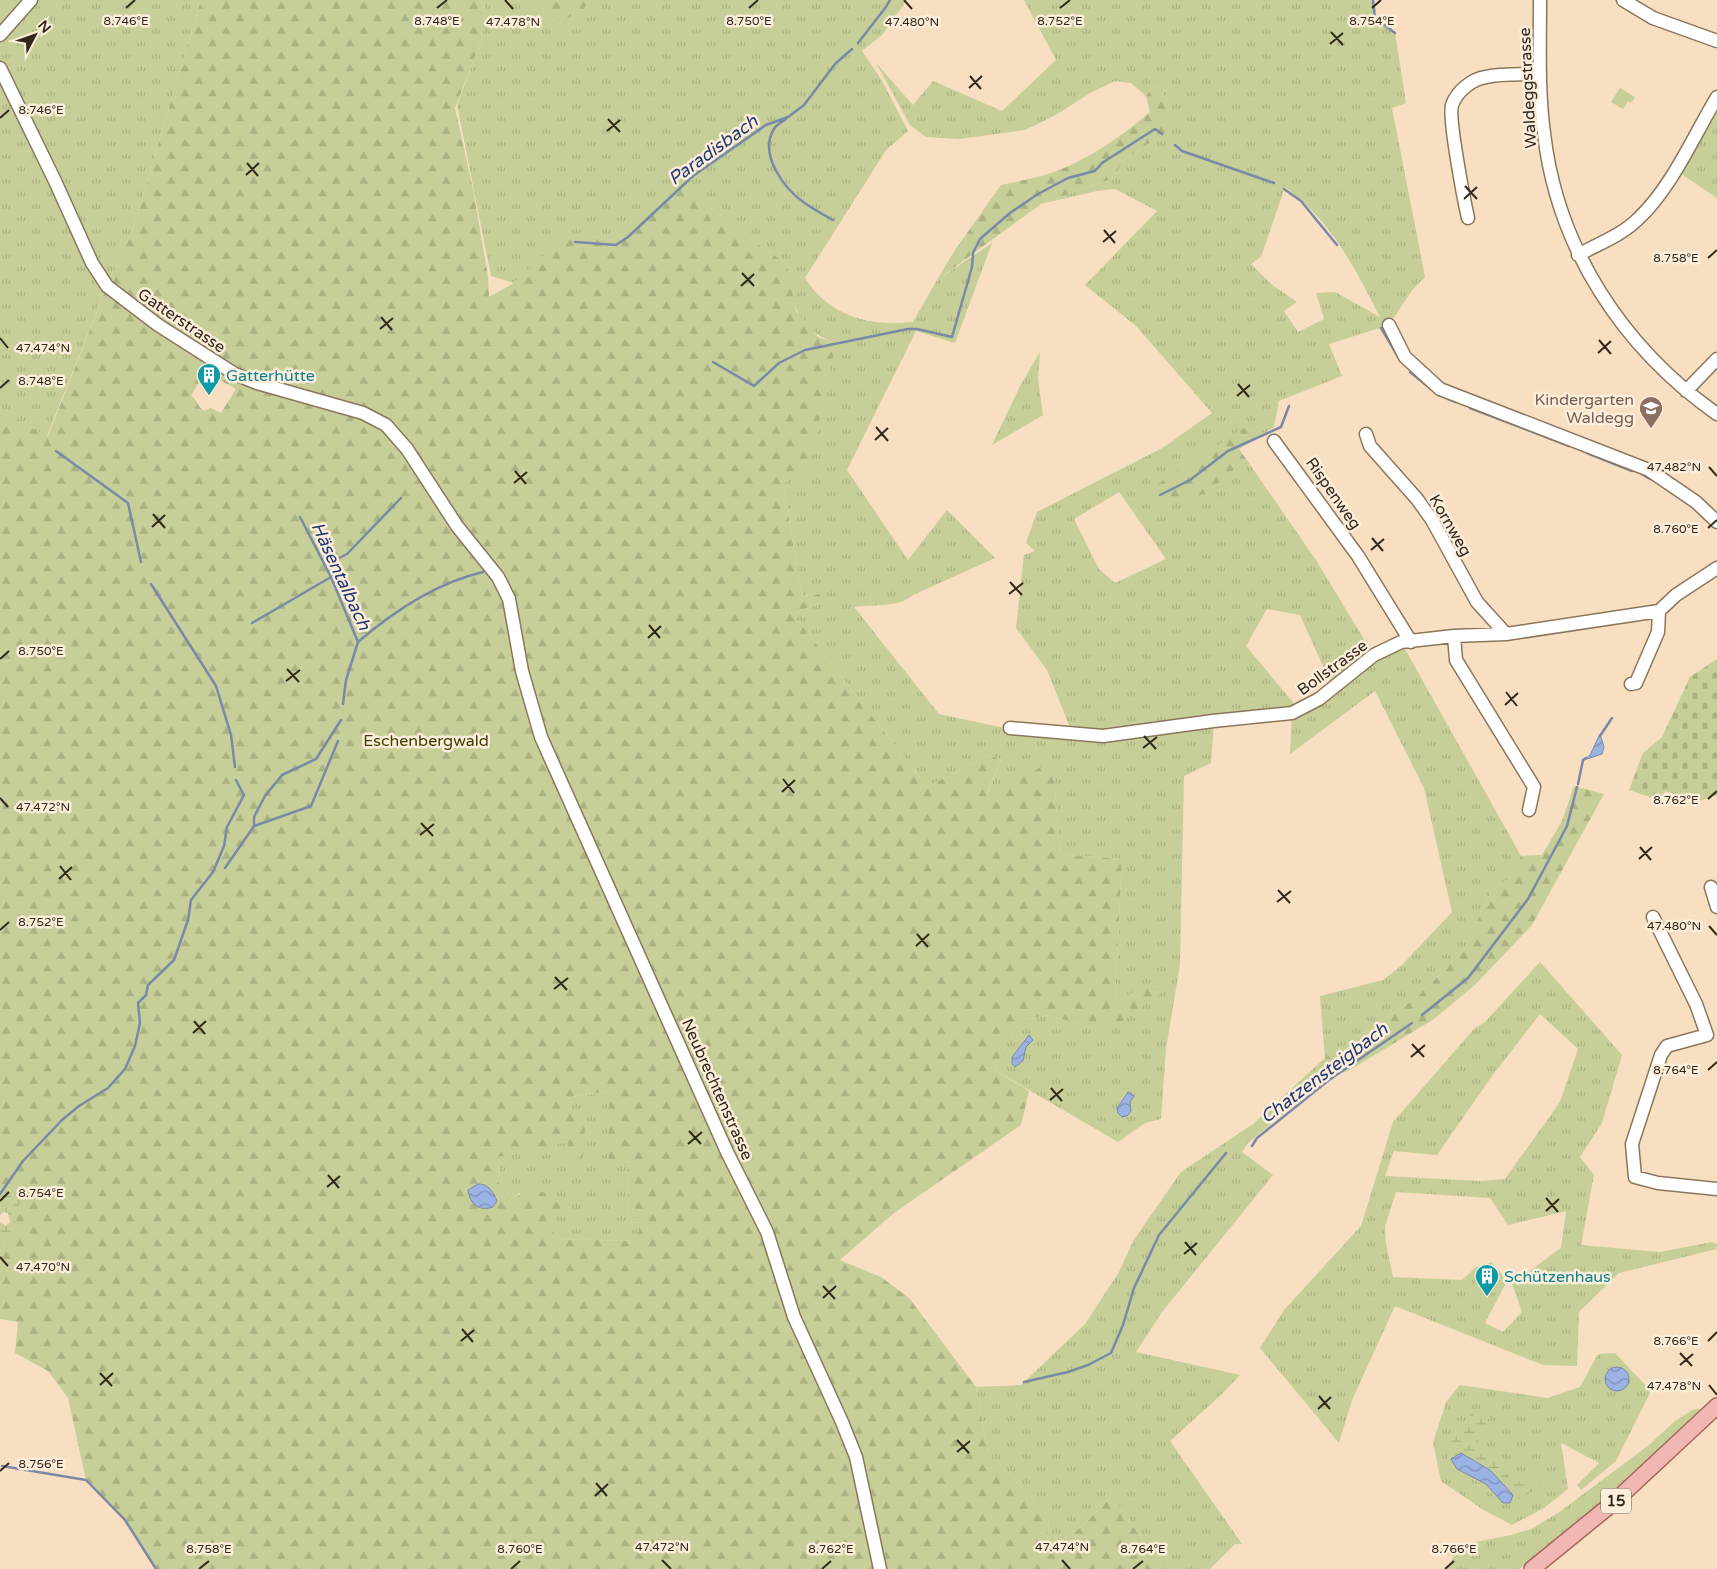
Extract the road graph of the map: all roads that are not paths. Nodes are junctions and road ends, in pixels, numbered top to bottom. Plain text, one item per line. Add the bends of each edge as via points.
1 (31, 0) edge
2 (1540, 0) edge
3 (1623, 0) edge
4 (0, 35) edge
5 (1717, 41) edge
6 (0, 68) edge
7 (1540, 74) junction
8 (1717, 97) edge
9 (1468, 218) dead end
10 (1578, 255) junction
11 (1389, 326) dead end
12 (1717, 359) edge
13 (1686, 391) junction
14 (1717, 414) edge
15 (1366, 434) dead end
16 (1274, 441) dead end
17 (1717, 522) edge
18 (1717, 568) edge
19 (1660, 610) junction
20 (513, 626) joint
21 (1506, 634) junction
22 (1454, 636) junction
23 (1412, 642) junction
24 (1631, 684) dead end
25 (1010, 728) dead end
26 (1529, 810) dead end
27 (1711, 887) dead end
28 (1717, 907) edge
29 (1653, 917) dead end
30 (1717, 1190) edge
31 (1717, 1406) edge
32 (880, 1569) edge
33 (1532, 1569) edge

1 - 4 street
2 - 7 street, Waldeggstrasse
3 - 5 street via 1654,18
6 - 20 street, Gatterstrasse via 92,263 107,286 158,325 236,374 363,413 386,425 407,449 457,526 501,582 509,599
7 - 9 street via 1485,77 1458,93 1451,106
7 - 10 street, Waldeggstrasse via 1549,166
8 - 10 street via 1654,201 1637,220
10 - 13 street, Waldeggstrasse via 1617,318 1640,346
11 - 17 street via 1405,357 1440,390 1649,470 1696,502
12 - 13 street
13 - 14 street, Waldeggstrasse
15 - 21 street, Kornweg via 1370,446 1432,520 1477,602
16 - 23 street, Rispenweg via 1358,556
18 - 19 street via 1676,595
19 - 21 street, Bollstrasse
19 - 24 street via 1658,632 1636,682
20 - 32 street, Neubrechtenstrasse via 525,684 542,737 727,1152 764,1224 794,1317 852,1446
21 - 22 street, Bollstrasse
22 - 23 street, Bollstrasse
22 - 26 street via 1456,660 1534,787
23 - 25 street, Bollstrasse via 1402,642 1374,655 1319,699 1292,713 1213,720 1098,737
27 - 28 street
29 - 30 street via 1696,1004 1707,1035 1667,1046 1661,1055 1632,1144 1635,1177
31 - 33 main road, 15 via 1613,1503

